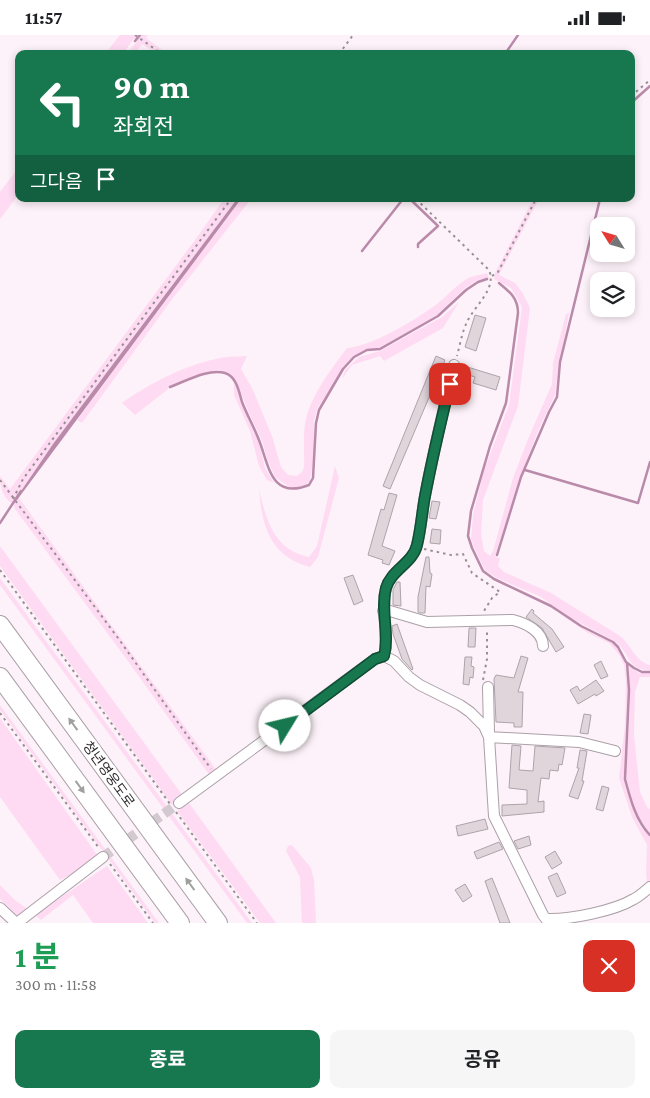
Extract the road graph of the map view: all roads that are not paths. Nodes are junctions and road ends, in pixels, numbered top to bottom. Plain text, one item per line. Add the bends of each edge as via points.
1 (454, 365) road end
2 (383, 611) junction
3 (0, 625) edge
4 (543, 646) dead end
5 (384, 656) junction
6 (0, 677) edge
7 (488, 687) road end
8 (489, 735) junction
9 (615, 751) dead end
10 (179, 803) tunnel mouth
11 (102, 854) tunnel mouth
12 (650, 887) edge
13 (0, 908) edge
14 (16, 923) edge
15 (180, 923) edge
16 (218, 923) edge

1 - 2 street via 417,547 389,580
2 - 4 street via 427,622 513,620 538,633
2 - 5 street via 387,647
16 -> 3 highway, 청년영웅도로
5 - 8 street via 420,685 470,712
5 - 10 street via 375,659
6 -> 15 highway
7 - 8 street
8 - 9 street via 579,742
8 - 12 street via 494,816 546,919 603,911 634,899
11 - 14 street
13 - 14 street

